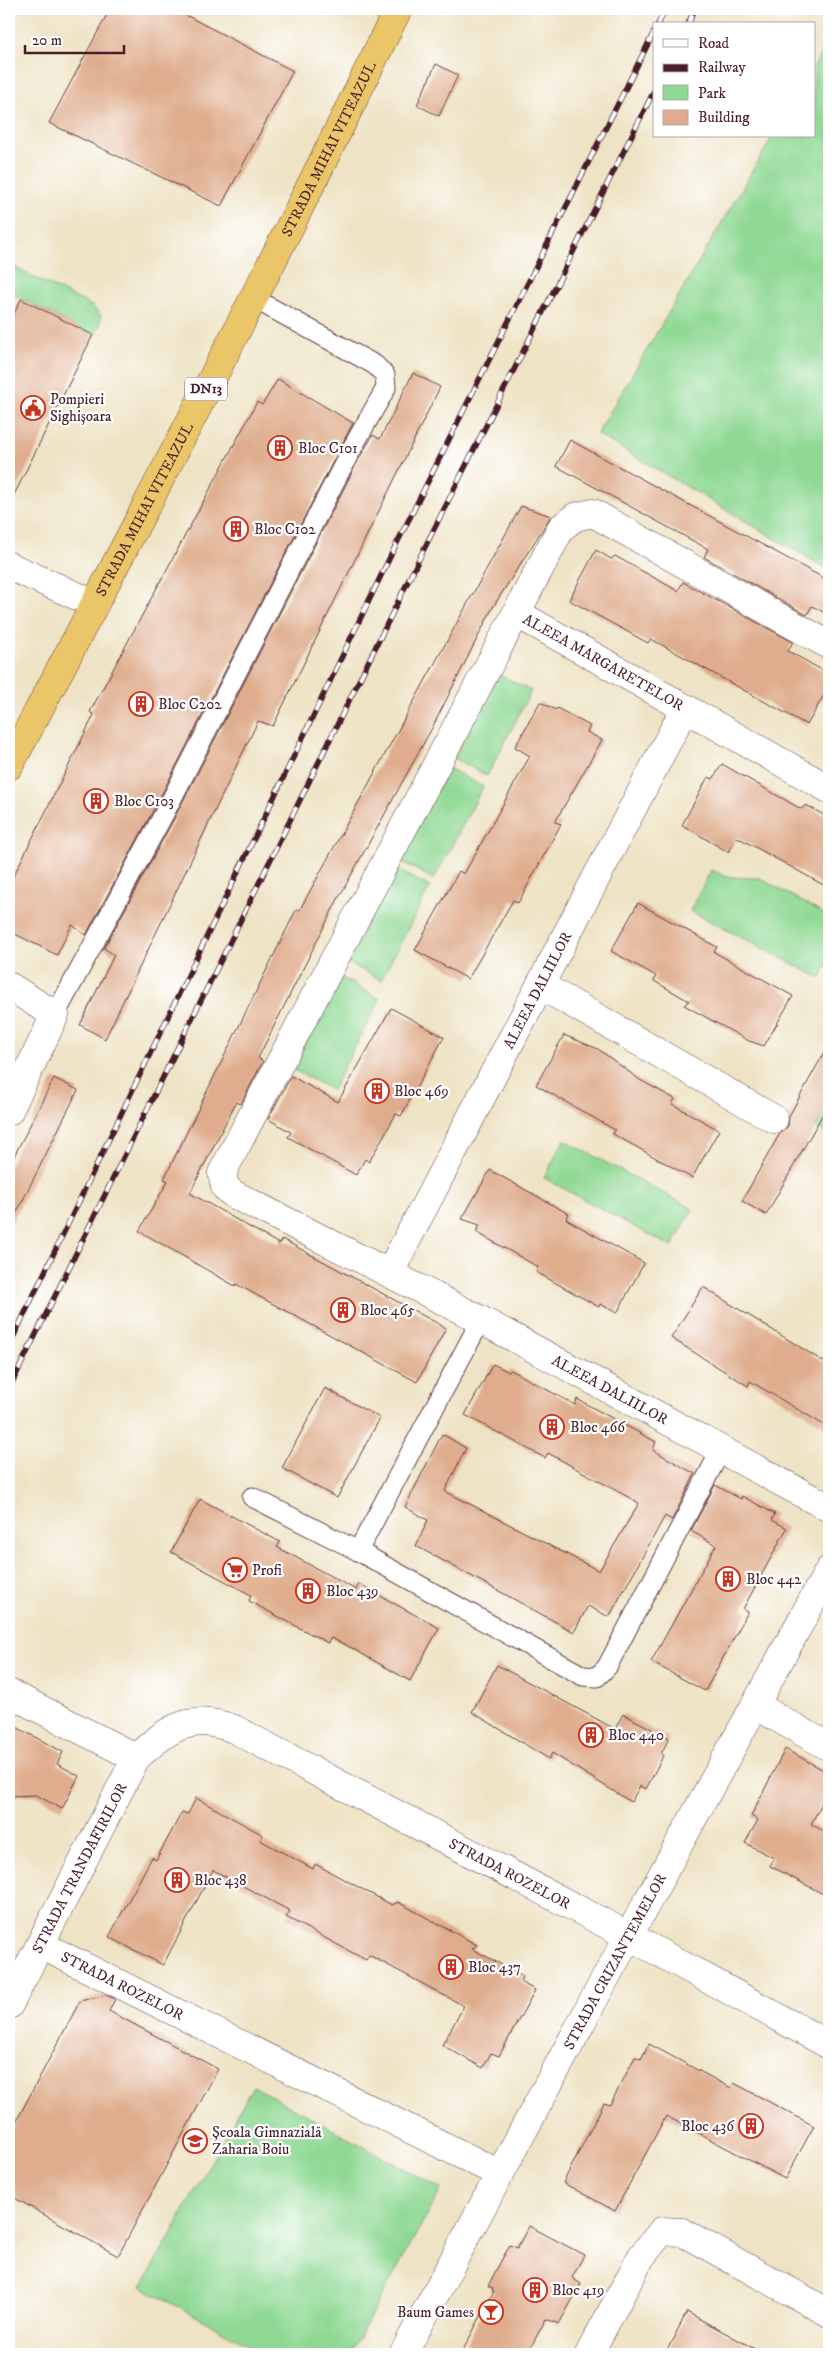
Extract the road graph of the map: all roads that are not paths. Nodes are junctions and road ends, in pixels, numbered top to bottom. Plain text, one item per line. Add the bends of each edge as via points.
1 (398, 9) edge
2 (253, 298) junction
3 (9, 566) edge
4 (95, 604) junction
5 (518, 614) junction
6 (829, 645) edge
7 (685, 708) junction
8 (9, 766) edge
9 (829, 789) edge
10 (540, 985) junction
11 (9, 986) edge
12 (55, 1015) junction
13 (9, 1111) edge
14 (774, 1119) dead end
15 (390, 1272) junction
16 (481, 1320) junction
17 (722, 1450) junction
18 (252, 1498) dead end
19 (829, 1508) edge
20 (358, 1551) junction
21 (829, 1570) edge
22 (9, 1693) edge
23 (756, 1705) junction
24 (829, 1747) edge
25 (136, 1758) junction
26 (629, 1936) junction
27 (41, 1945) junction
28 (9, 2005) edge
29 (829, 2045) edge
30 (500, 2174) junction
31 (829, 2313) edge
32 (403, 2354) edge
33 (589, 2354) edge

1 - 2 highway, STRADA MIHAI VITEAZUL / DN13
2 - 4 highway, STRADA MIHAI VITEAZUL / DN13
2 - 12 lane via 375,366 385,375 386,388 165,812
3 - 4 street
4 - 8 highway, STRADA MIHAI VITEAZUL / DN13
5 - 6 street, ALEEA MARGARETELOR via 561,528 575,517 593,513
5 - 7 street, ALEEA MARGARETELOR
5 - 15 street, ALEEA DALIILOR via 222,1173 225,1186 234,1194
7 - 9 street, ALEEA MARGARETELOR
7 - 10 street, ALEEA DALIILOR
10 - 14 street
10 - 15 street, ALEEA DALIILOR
11 - 12 street
12 - 13 street
15 - 16 street, ALEEA DALIILOR
16 - 17 street, ALEEA DALIILOR
16 - 20 lane
17 - 19 street, ALEEA DALIILOR
17 - 20 lane via 607,1666 597,1677 583,1676
18 - 20 lane
21 - 23 street, STRADA CRIZANTEMELOR
22 - 25 street
23 - 24 street
23 - 26 street, STRADA CRIZANTEMELOR
25 - 26 street, STRADA ROZELOR via 170,1729 202,1721 217,1722
25 - 27 street, STRADA TRANDAFIRILOR
26 - 29 street, STRADA ROZELOR
26 - 30 street, STRADA CRIZANTEMELOR
27 - 28 street, STRADA TRANDAFIRILOR
27 - 30 street, STRADA ROZELOR
30 - 32 street, STRADA CRIZANTEMELOR
31 - 33 street via 682,2232 662,2231 641,2257

